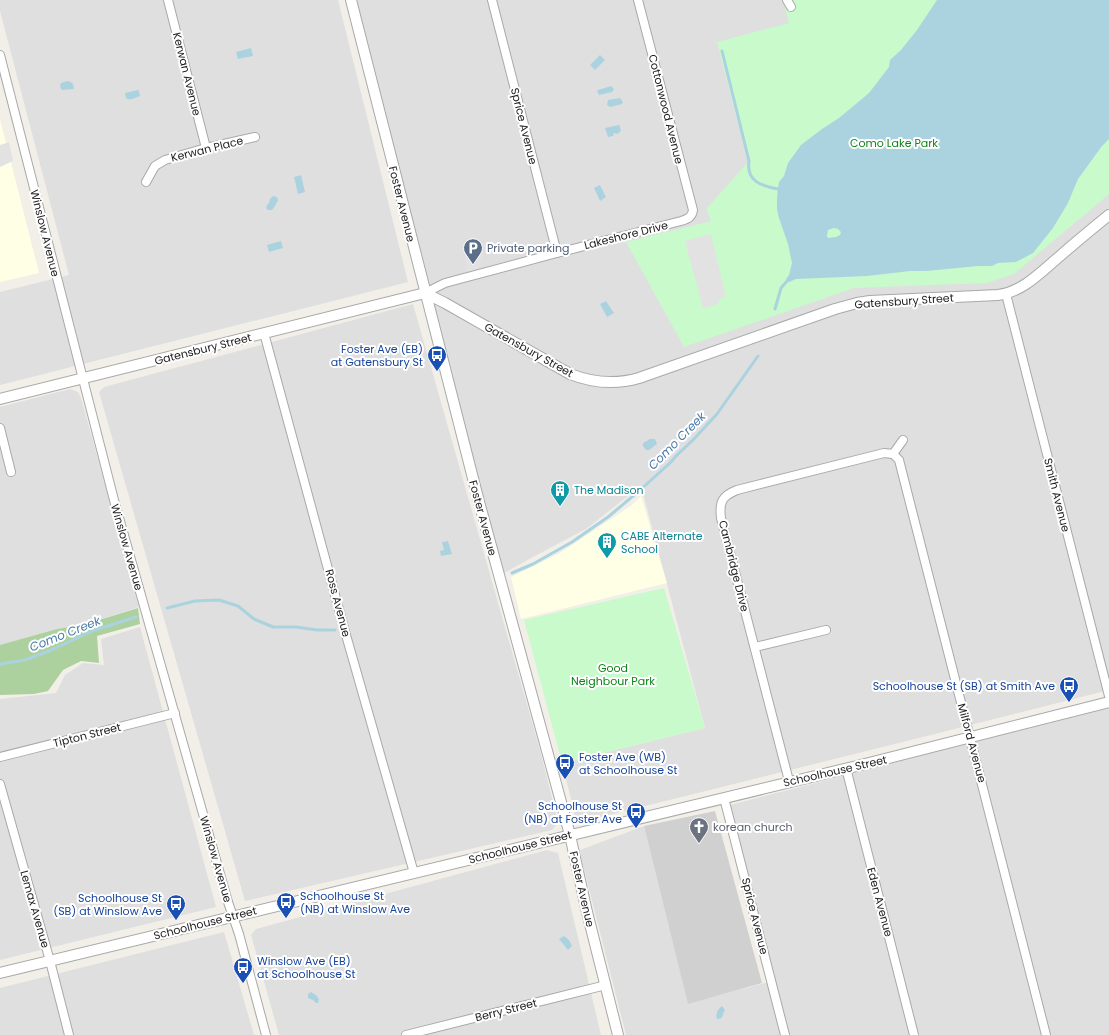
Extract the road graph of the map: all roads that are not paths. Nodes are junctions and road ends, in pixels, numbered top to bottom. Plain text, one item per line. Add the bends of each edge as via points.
1 (168, 0) edge
2 (351, 0) edge
3 (492, 0) edge
4 (638, 0) edge
5 (787, 0) edge
6 (792, 7) dead end
7 (0, 56) edge
8 (255, 137) dead end
9 (206, 148) junction
10 (146, 182) dead end
11 (1109, 215) edge
12 (690, 218) joint
13 (557, 253) junction
14 (425, 293) junction
15 (1006, 294) junction
16 (264, 333) junction
17 (83, 378) junction
18 (0, 399) edge
19 (0, 428) edge
20 (903, 440) dead end
21 (893, 454) junction
22 (11, 472) dead end
23 (826, 630) dead end
24 (755, 647) junction
25 (1109, 696) edge
26 (1109, 702) edge
27 (174, 713) junction
28 (970, 738) junction
29 (0, 757) edge
30 (846, 768) junction
31 (789, 781) junction
32 (0, 784) edge
33 (724, 798) junction
34 (570, 835) junction
35 (414, 873) junction
36 (232, 917) junction
37 (50, 960) junction
38 (0, 973) edge
39 (606, 985) junction
40 (69, 1035) edge
41 (266, 1035) edge
42 (406, 1035) edge
43 (618, 1035) edge
44 (785, 1035) edge
45 (914, 1035) edge
46 (1046, 1035) edge

1 - 9 street, Kerwan Avenue
2 - 14 street, Foster Avenue
3 - 13 street, Sprice Avenue
4 - 12 street, Cottonwood Avenue via 693,210
5 - 6 street
7 - 17 street, Winslow Avenue
8 - 9 street, Kerwan Place
9 - 10 street, Kerwan Place via 164,160 155,166
11 - 15 street, Gatensbury Street via 1034,278
12 - 13 street, Lakeshore Drive
13 - 14 street, Lakeshore Drive via 445,283
14 - 15 street, Gatensbury Street via 570,374 594,382 613,383 639,378 834,309 877,301
14 - 16 street, Gatensbury Street
14 - 34 street, Foster Avenue
15 - 25 street, Smith Avenue
16 - 17 street, Gatensbury Street
16 - 35 street, Ross Avenue
17 - 18 street, Gatensbury Street
17 - 27 street, Winslow Avenue via 114,500
19 - 22 street
20 - 21 street
21 - 24 street, Cambridge Drive via 884,453 737,490 721,502 721,518
21 - 28 street, Milford Avenue via 899,460
23 - 24 street
24 - 31 street, Cambridge Drive
26 - 28 street, Schoolhouse Street
27 - 29 street, Tipton Street
27 - 36 street, Winslow Avenue
28 - 30 street, Schoolhouse Street
28 - 46 street, Milford Avenue
30 - 31 street, Schoolhouse Street
30 - 45 street, Eden Avenue
31 - 33 street, Schoolhouse Street
32 - 37 street, Lemax Avenue
33 - 34 street, Schoolhouse Street
33 - 44 street, Sprice Avenue
34 - 35 street, Schoolhouse Street
34 - 39 street, Foster Avenue
35 - 36 street, Schoolhouse Street
36 - 37 street, Schoolhouse Street
36 - 41 street, Winslow Avenue via 239,934
37 - 38 street, Schoolhouse Street
37 - 40 street, Lemax Avenue
39 - 42 street, Berry Street
39 - 43 street, Foster Avenue

